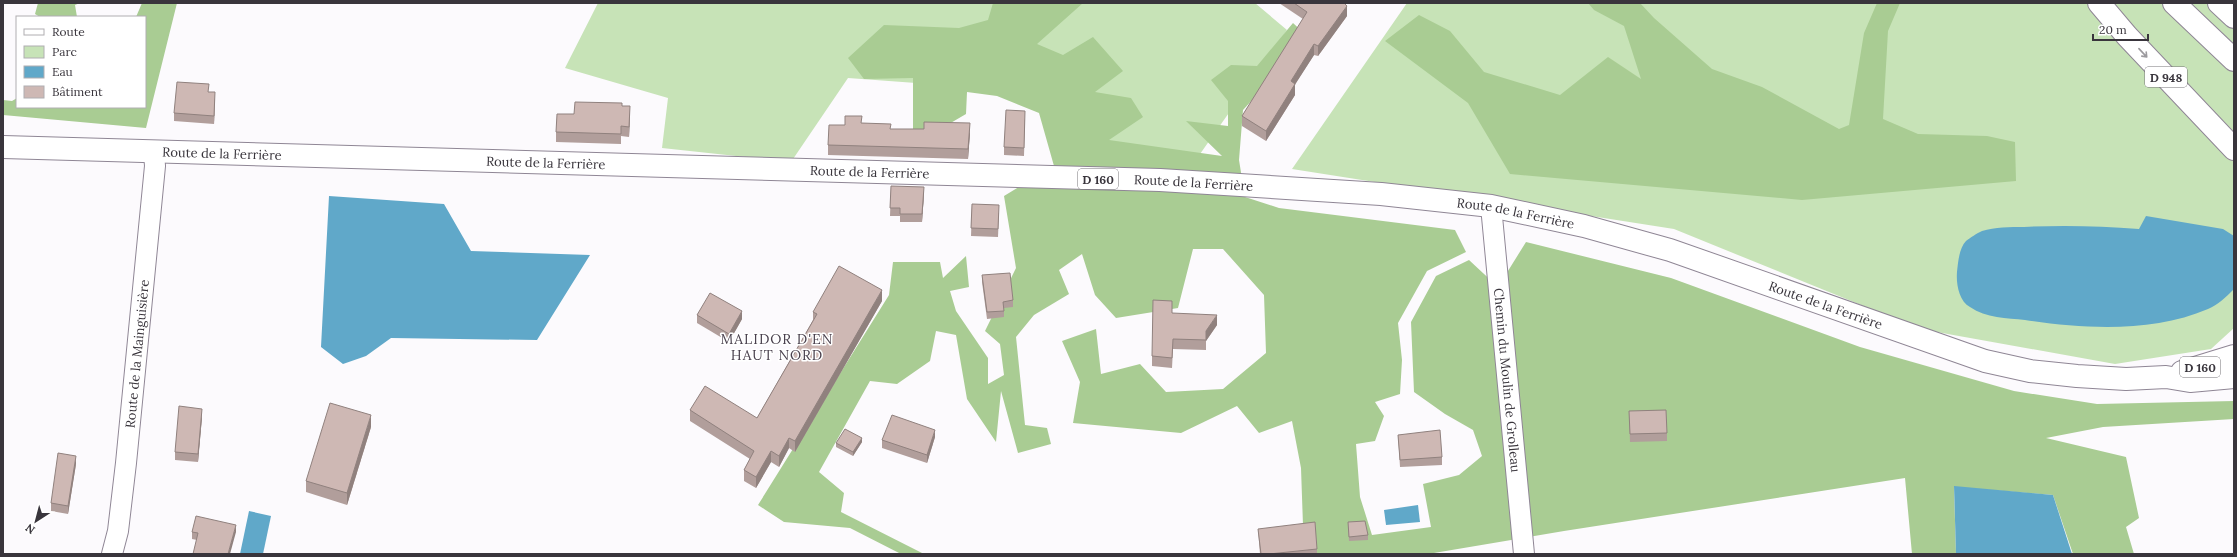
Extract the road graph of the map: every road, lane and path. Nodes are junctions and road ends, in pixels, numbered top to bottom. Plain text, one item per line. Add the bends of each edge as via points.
1 (2099, 3) edge
2 (2174, 3) edge
3 (2219, 3) edge
4 (2234, 17) edge
5 (2234, 60) edge
6 (3, 147) edge
7 (2234, 149) edge
8 (154, 153) junction
9 (1491, 206) junction
10 (2234, 356) edge
11 (2234, 376) edge
12 (2166, 377) junction
13 (112, 554) edge
14 (1524, 554) edge

1 -> 7 main road, D 948
2 - 5 main road
3 - 4 main road
6 - 8 main road, Route de la Ferrière / D 160
8 - 9 main road, Route de la Ferrière / D 160 via 1160,180 1381,194
8 - 13 street, Route de la Mainguisière via 155,166 126,463 118,531
9 - 12 main road, Route de la Ferrière / D 160 via 1584,226 1670,250 1985,361 2030,371 2077,376 2126,379
9 - 14 street, Chemin du Moulin de Grolleau
10 - 12 main road, Route de la Ferrière / D 160
11 - 12 main road, Route de la Ferrière / D 160 via 2190,381

